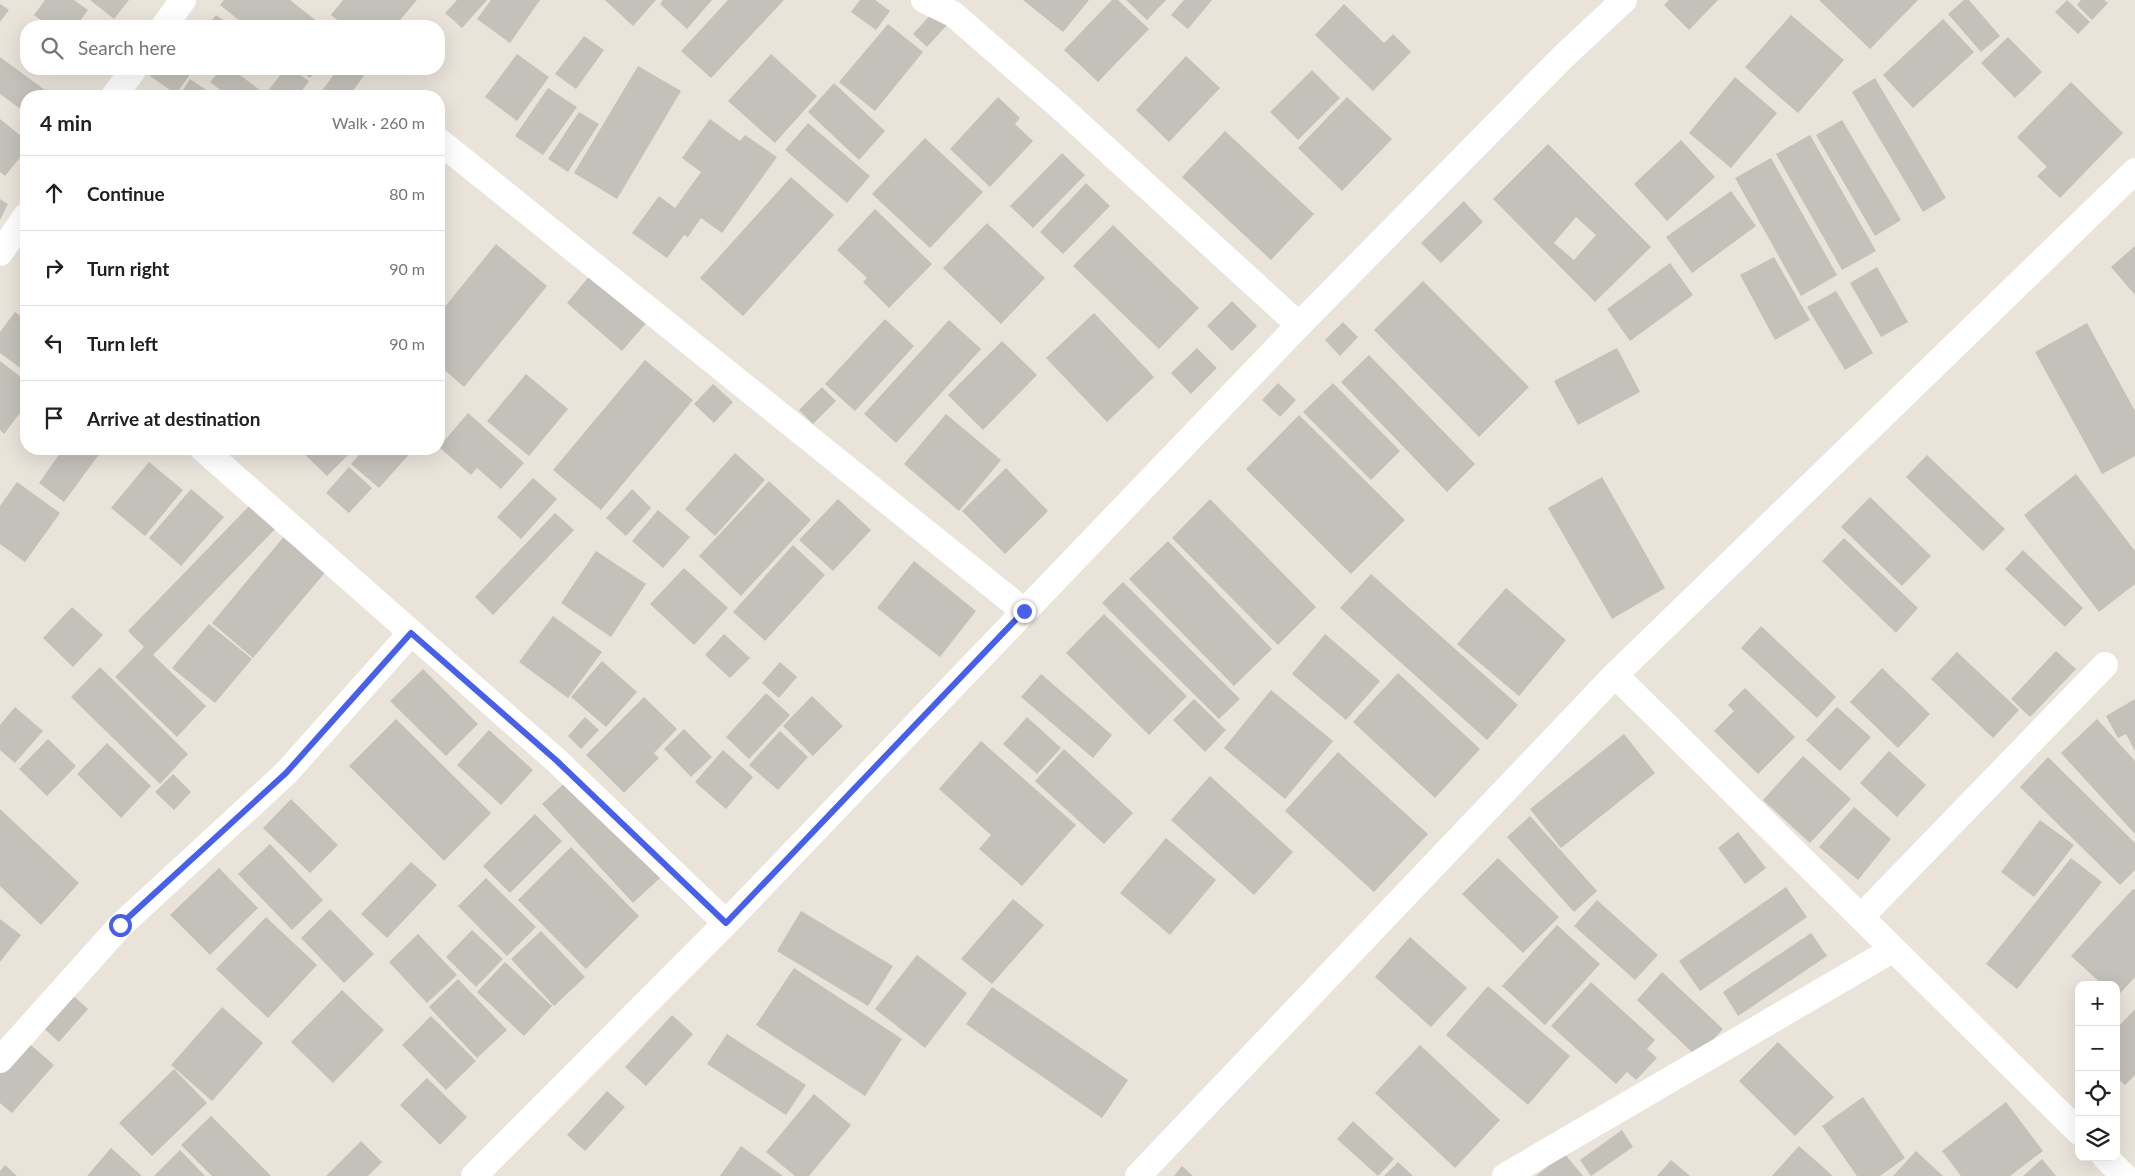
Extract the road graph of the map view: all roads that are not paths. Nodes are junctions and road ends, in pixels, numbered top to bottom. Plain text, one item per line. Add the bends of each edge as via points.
1 (184, 0) edge
2 (924, 0) edge
3 (1624, 0) edge
4 (169, 20) edge
5 (130, 75) edge
6 (118, 90) edge
7 (445, 146) edge
8 (2135, 171) edge
9 (20, 225) edge
10 (0, 253) edge
11 (1298, 325) junction
12 (210, 455) edge
13 (1024, 611) junction
14 (411, 633) junction
15 (2105, 665) dead end
16 (1615, 675) junction
17 (1862, 916) junction
18 (726, 923) junction
19 (1892, 950) junction
20 (0, 1060) edge
21 (2075, 1128) edge
22 (2108, 1161) edge
23 (474, 1176) edge
24 (1138, 1176) edge
25 (1505, 1176) edge
26 (2124, 1176) edge

1 - 4 street
2 - 11 street via 953,14 968,27
3 - 11 street via 1563,57
5 - 6 street
7 - 13 street
8 - 16 street
9 - 10 street
11 - 13 street
12 - 14 street
13 - 18 street
14 - 18 street via 557,761
14 - 20 street via 286,773 120,925
15 - 17 street
16 - 17 street
16 - 24 street
17 - 19 street
18 - 23 street
19 - 21 street
19 - 25 street
22 - 26 street

